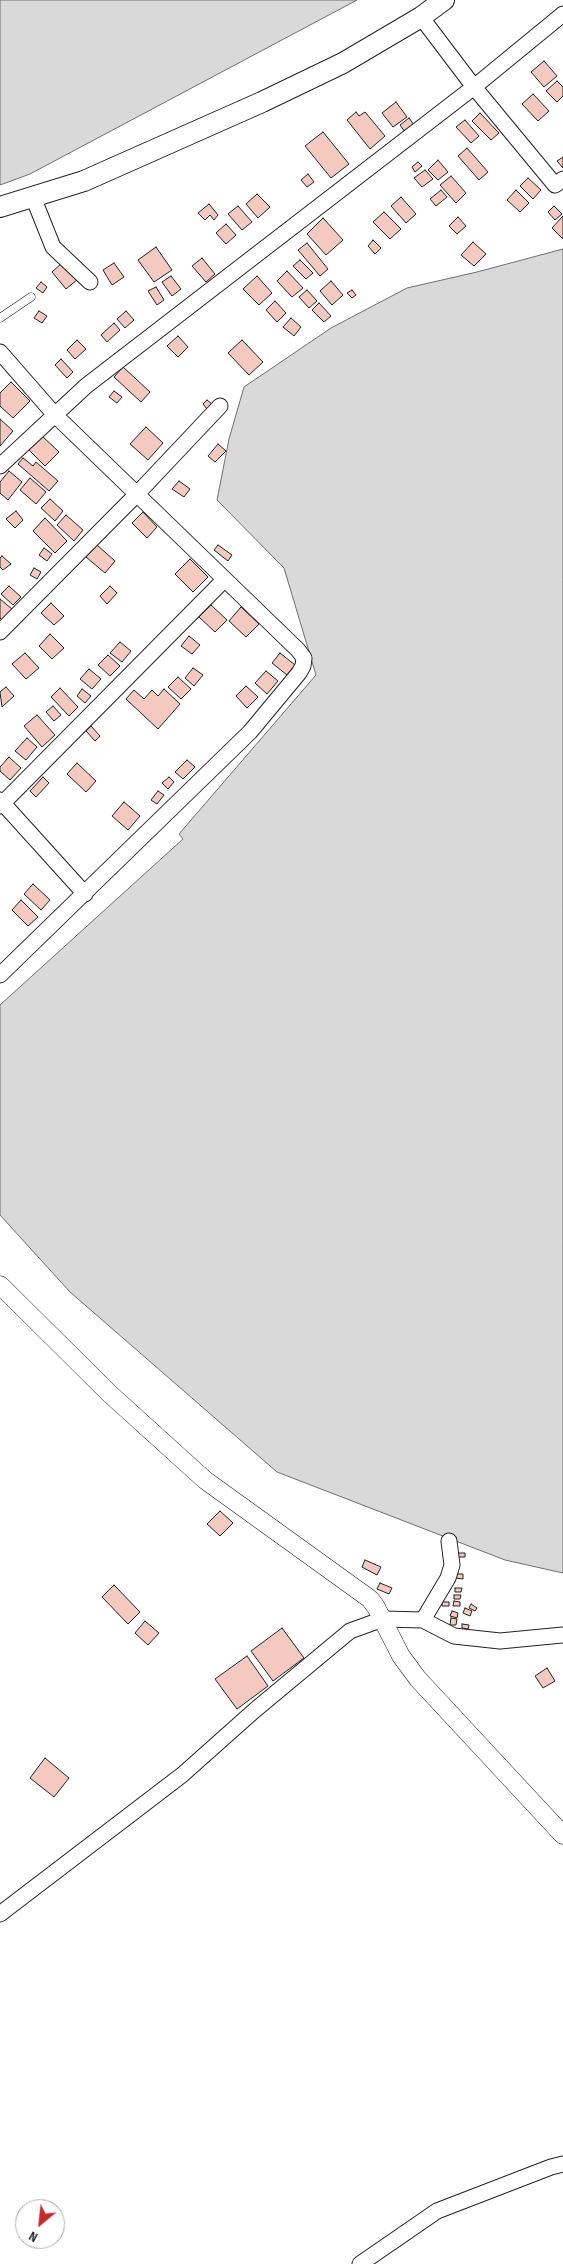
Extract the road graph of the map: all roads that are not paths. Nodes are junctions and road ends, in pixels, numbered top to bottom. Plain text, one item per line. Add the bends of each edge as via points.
1 (444, 0) edge
2 (563, 14) edge
3 (421, 17) junction
4 (474, 87) junction
5 (563, 179) edge
6 (33, 197) junction
7 (0, 207) edge
8 (90, 282) dead end
9 (31, 297) dead end
10 (0, 318) edge
11 (0, 352) edge
12 (220, 406) dead end
13 (55, 415) junction
14 (0, 466) edge
15 (136, 495) junction
16 (224, 580) junction
17 (0, 632) edge
18 (1, 803) edge
19 (85, 894) junction
20 (0, 975) edge
21 (0, 1285) edge
22 (449, 1541) dead end
23 (383, 1619) junction
24 (423, 1620) junction
25 (563, 1635) edge
26 (563, 1835) edge
27 (0, 1914) edge
28 (563, 2164) edge
29 (360, 2264) edge

1 - 3 main road
2 - 4 street
3 - 4 street
3 - 6 main road via 343,62 262,102 84,181
4 - 5 street via 555,185
4 - 13 street via 94,380
6 - 7 main road
6 - 8 street via 53,247
9 - 10 lane
11 - 13 street
12 - 15 street
13 - 14 street
13 - 15 street
15 - 16 street
15 - 17 street
16 - 18 street
16 - 19 street via 298,650 304,658 303,666 250,732
18 - 19 street
19 - 20 street
21 - 23 street via 110,1394 205,1480 370,1599
22 - 24 street via 452,1565 448,1578
23 - 24 street
23 - 26 street via 401,1656 418,1679
23 - 27 street via 350,1630 182,1775
24 - 25 street via 454,1636 500,1640
28 - 29 street via 438,2211

